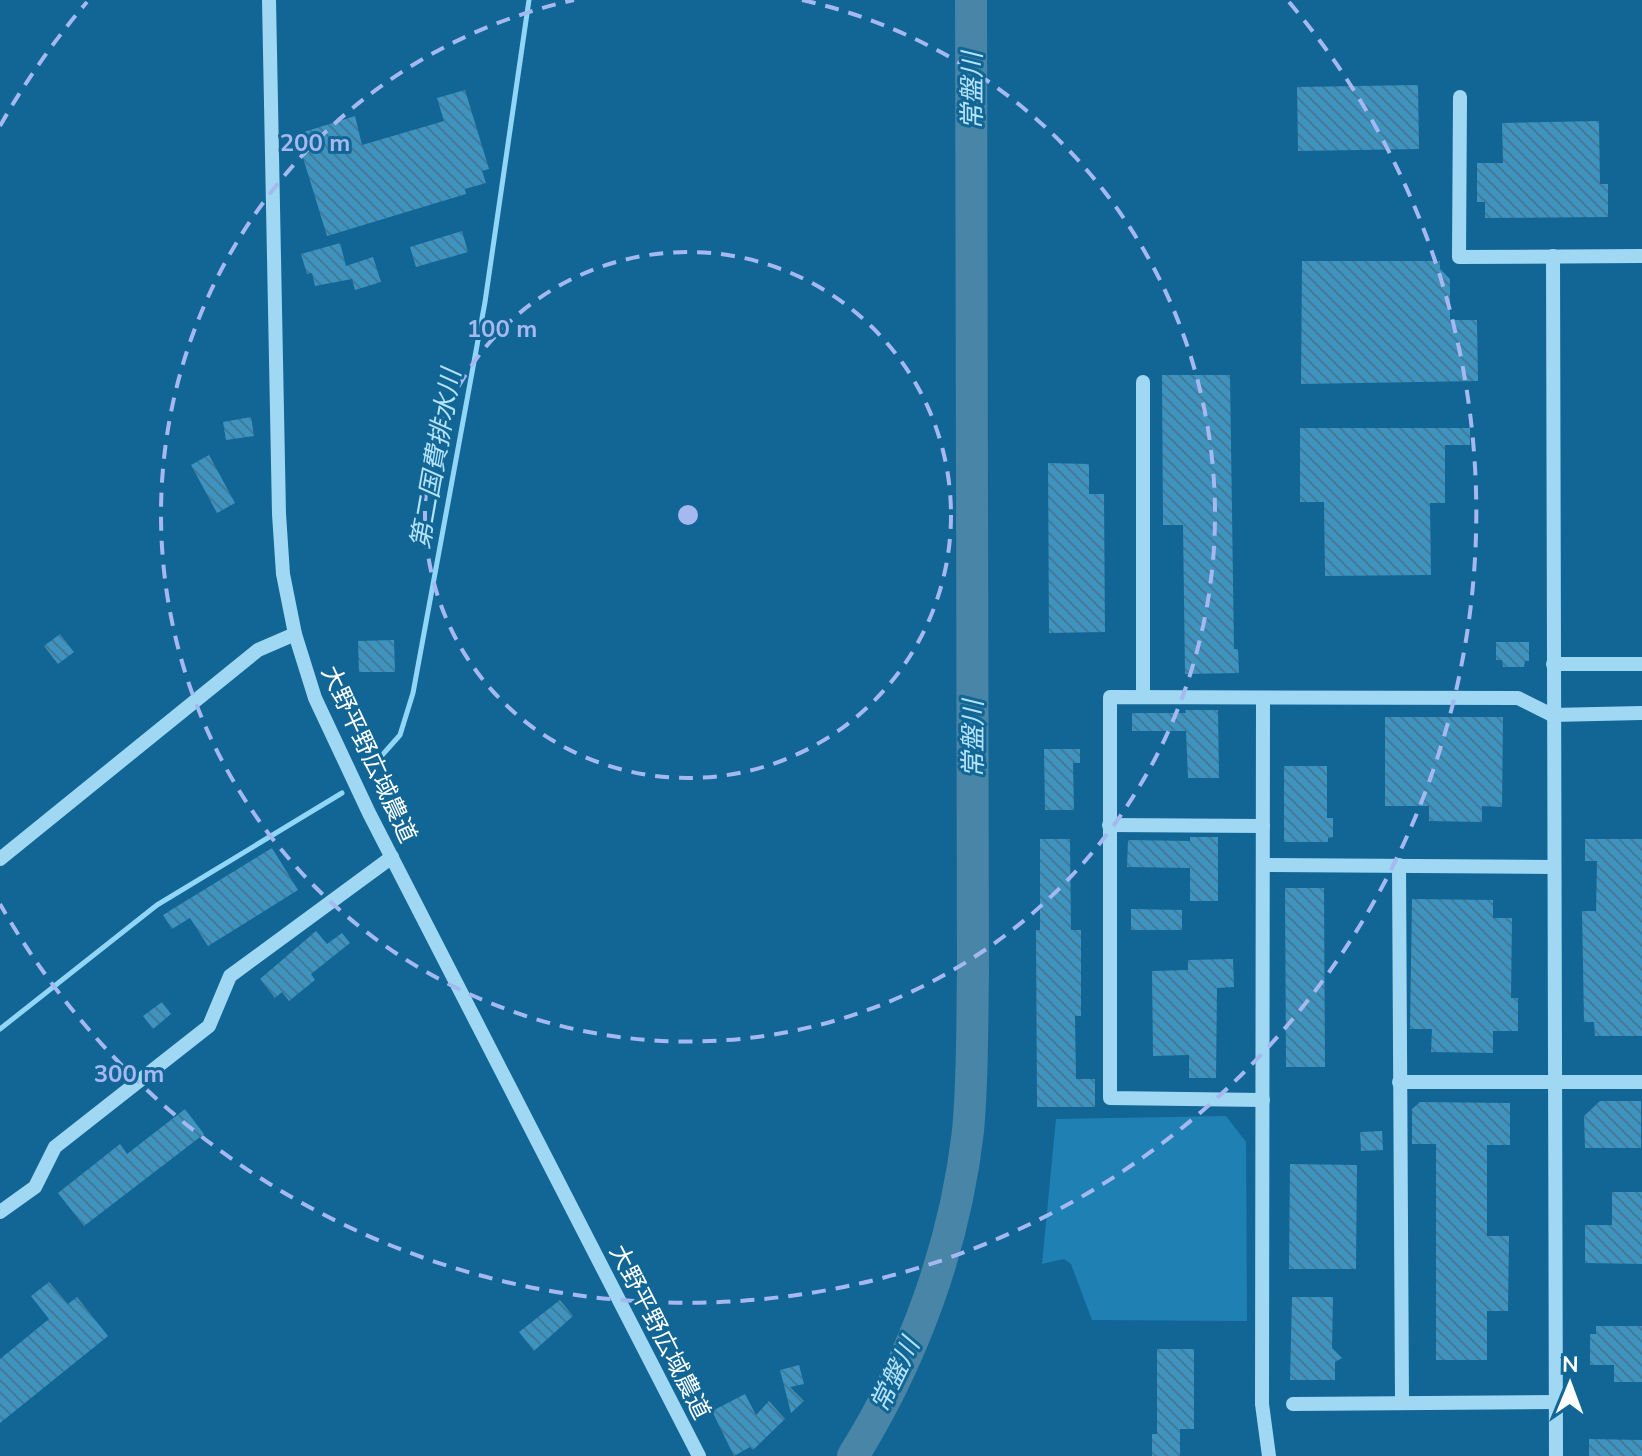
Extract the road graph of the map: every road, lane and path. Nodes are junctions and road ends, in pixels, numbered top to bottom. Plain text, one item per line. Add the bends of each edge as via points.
1 (269, 0) edge
2 (1460, 97) dead end
3 (1553, 256) junction
4 (1642, 256) edge
5 (1143, 382) dead end
6 (295, 634) junction
7 (1553, 664) junction
8 (1642, 664) edge
9 (1143, 697) junction
10 (1263, 700) junction
11 (1642, 713) edge
12 (1552, 715) junction
13 (1109, 825) junction
14 (1263, 826) junction
15 (392, 857) junction
16 (0, 859) edge
17 (1263, 865) junction
18 (1399, 865) junction
19 (1552, 867) junction
20 (1399, 1082) junction
21 (1554, 1082) junction
22 (1642, 1082) edge
23 (1263, 1100) junction
24 (0, 1212) edge
25 (1402, 1402) junction
26 (1556, 1402) junction
27 (1293, 1404) dead end
28 (699, 1456) edge
29 (1269, 1456) edge
30 (1556, 1456) edge

1 - 6 street, 大野平野広域農道 via 279,514
2 - 3 street via 1459,257
3 - 4 street
3 - 7 street
5 - 9 street
6 - 15 street, 大野平野広域農道 via 315,698
6 - 16 street via 258,650
7 - 8 street
7 - 12 street
9 - 10 street
9 - 13 street via 1110,697
10 - 12 street via 1518,698
10 - 14 street
11 - 12 street
12 - 19 street
13 - 14 street
13 - 23 street via 1110,1098
14 - 17 street
15 - 24 street via 230,976 209,1026 55,1147 35,1187
15 - 28 street, 大野平野広域農道
17 - 18 street
17 - 23 street
18 - 19 street
18 - 20 street
19 - 21 street
20 - 21 street
20 - 25 street
21 - 22 street
21 - 26 street
23 - 29 street via 1262,1404
25 - 26 street
25 - 27 street
26 - 30 street

